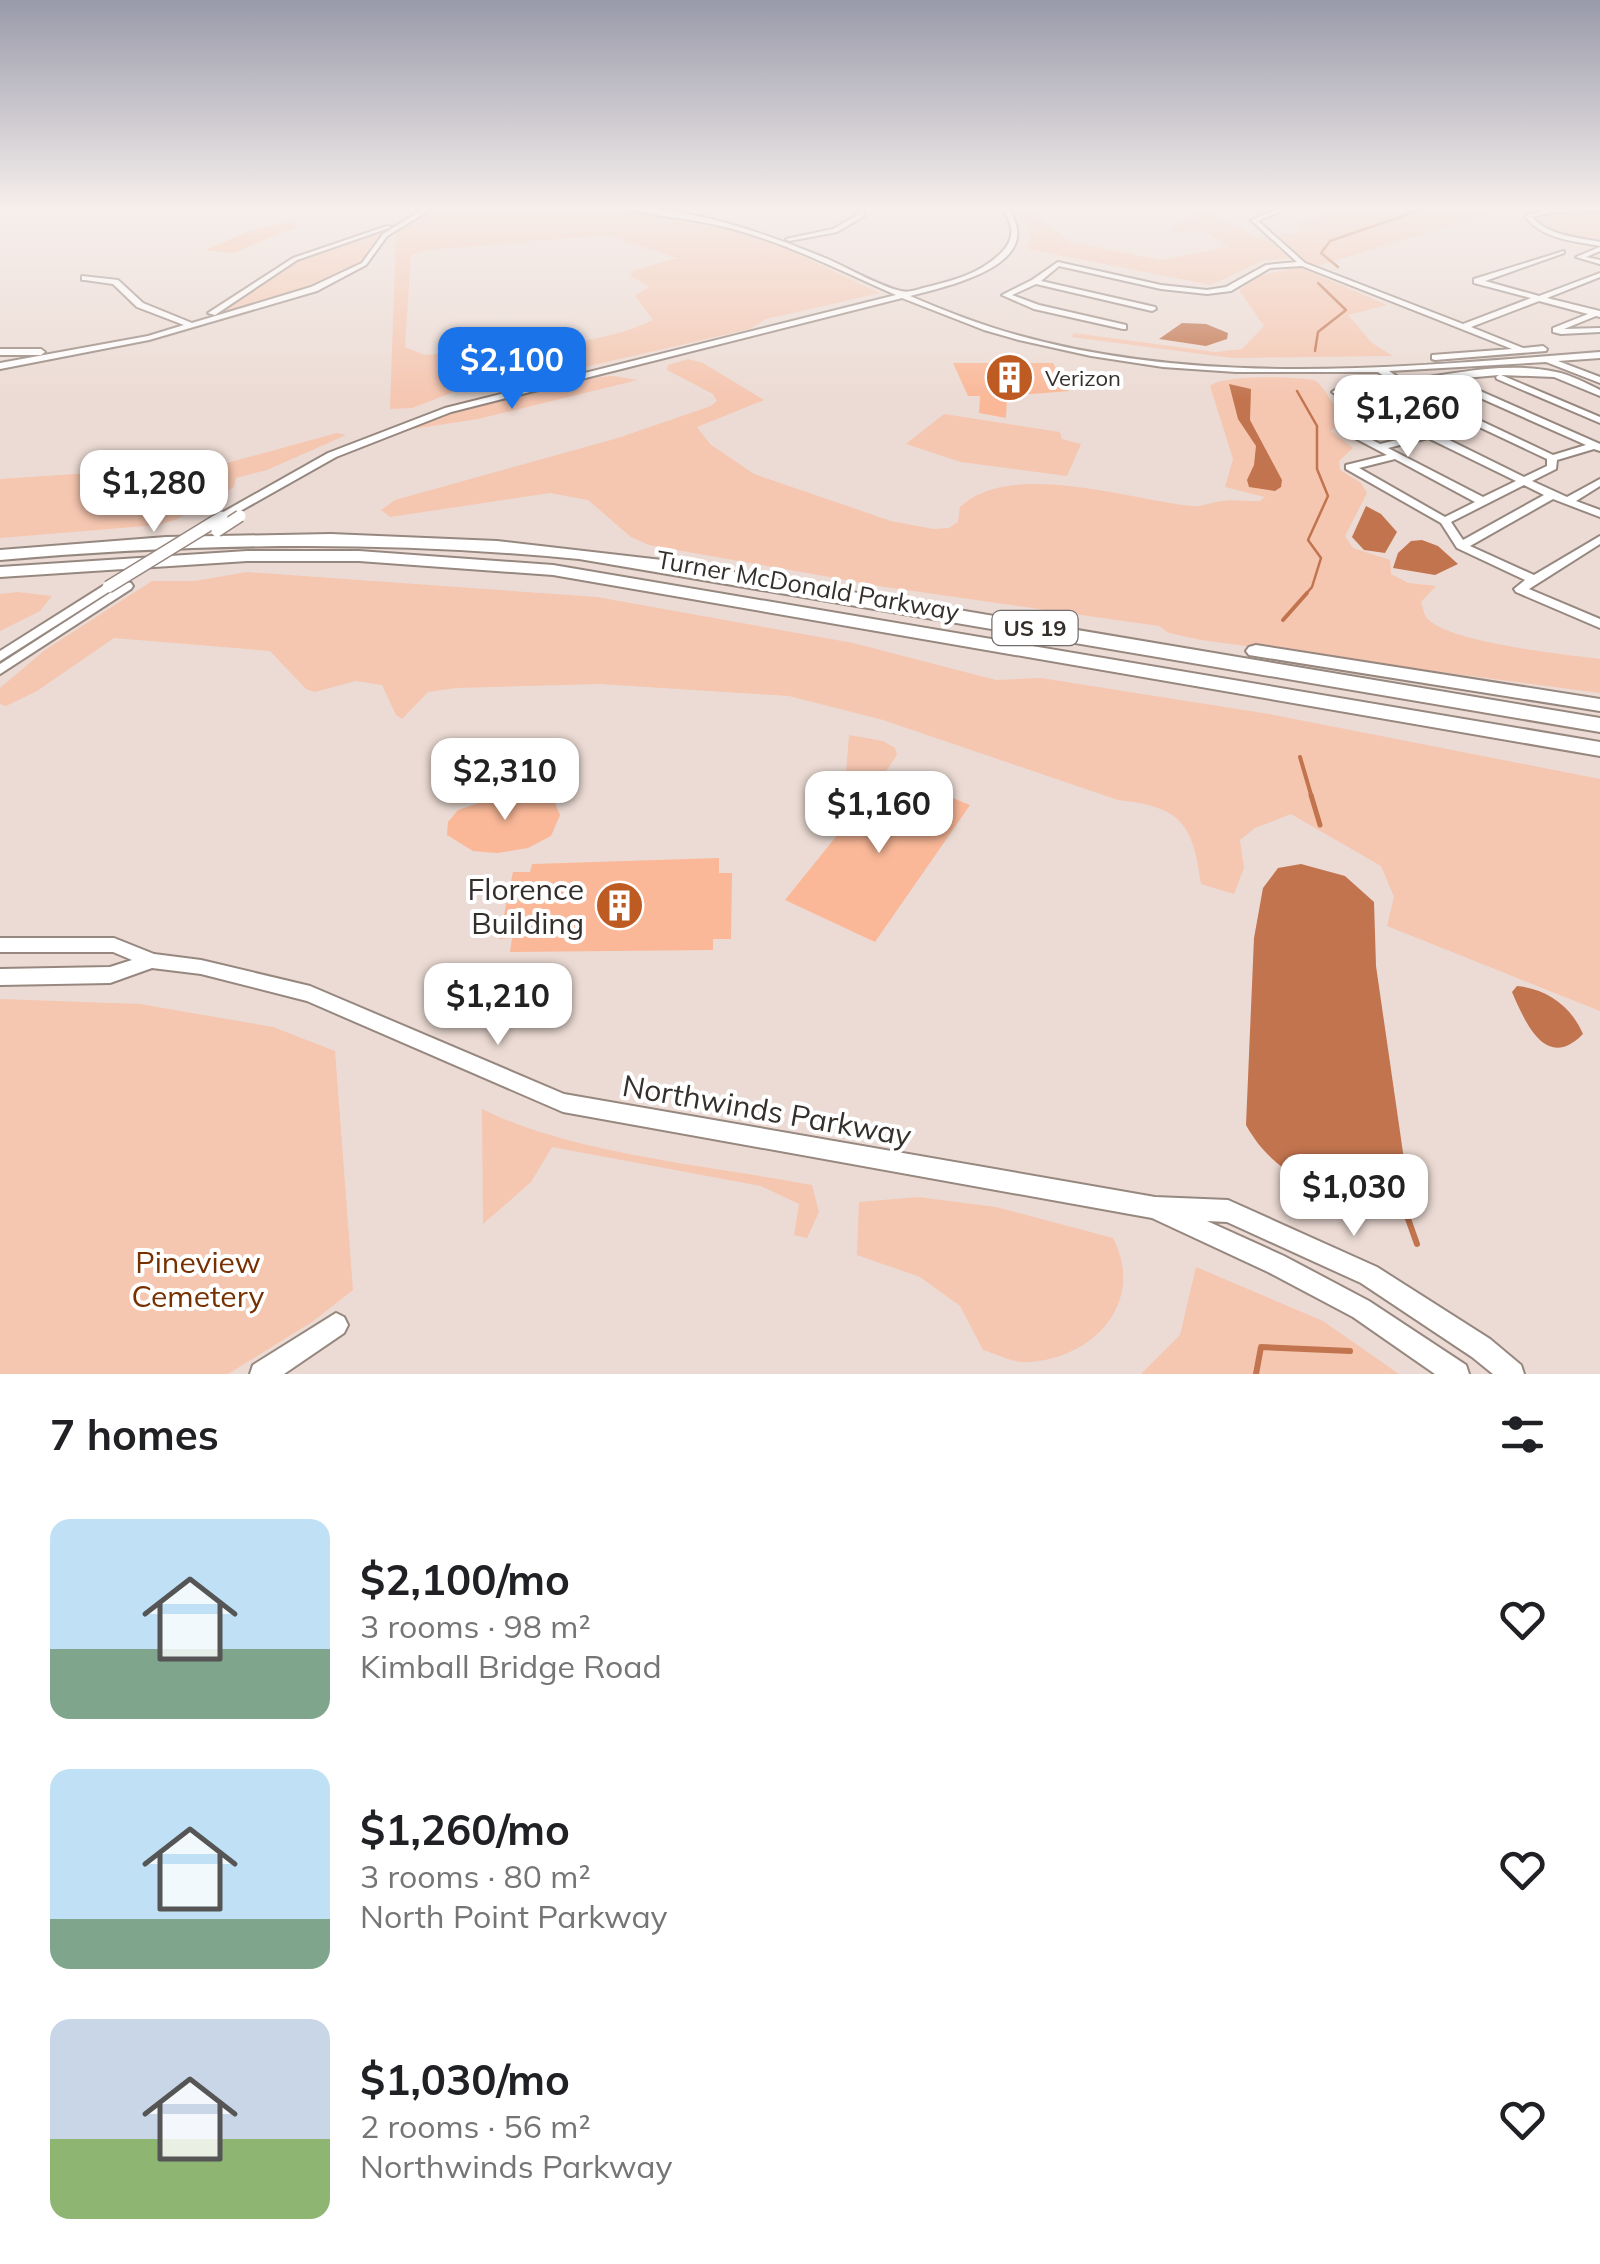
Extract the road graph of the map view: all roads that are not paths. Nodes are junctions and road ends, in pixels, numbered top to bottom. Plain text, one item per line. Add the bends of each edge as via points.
1 (278, 271) edge
2 (352, 271) edge
3 (854, 271) edge
4 (861, 271) edge
5 (966, 271) edge
6 (979, 271) edge
7 (1049, 271) edge
8 (1090, 271) edge
9 (1259, 271) edge
10 (1321, 271) edge
11 (1507, 271) edge
12 (1600, 276) edge
13 (85, 278) dead end
14 (1035, 282) junction
15 (910, 293) junction
16 (1539, 298) junction
17 (1598, 314) edge
18 (190, 325) junction
19 (1123, 327) junction
20 (1463, 327) junction
21 (1600, 330) edge
22 (1114, 334) dead end
23 (1600, 346) edge
24 (1092, 350) junction
25 (1524, 350) junction
26 (0, 352) edge
27 (1600, 355) edge
28 (1545, 359) junction
29 (1368, 361) junction
30 (1493, 362) junction
31 (0, 366) edge
32 (1381, 370) junction
33 (1579, 372) junction
34 (1495, 374) junction
35 (1445, 379) junction
36 (1600, 380) edge
37 (1403, 385) junction
38 (1337, 392) dead end
39 (1600, 393) edge
40 (1432, 414) dead end
41 (1600, 420) edge
42 (1402, 421) junction
43 (1478, 423) junction
44 (392, 430) junction
45 (1430, 434) junction
46 (1598, 446) edge
47 (1378, 447) junction
48 (1396, 456) junction
49 (1552, 458) junction
50 (1525, 481) junction
51 (1600, 482) edge
52 (1552, 495) junction
53 (1568, 501) junction
54 (1482, 502) junction
55 (1600, 514) edge
56 (1446, 521) junction
57 (1600, 538) edge
58 (1461, 546) junction
59 (0, 555) edge
60 (0, 572) edge
61 (1534, 580) junction
62 (1600, 624) edge
63 (1114, 641) junction
64 (0, 656) edge
65 (0, 670) edge
66 (1600, 705) edge
67 (1600, 726) edge
68 (1600, 749) edge
69 (0, 945) edge
70 (152, 961) junction
71 (0, 977) edge
72 (1155, 1208) junction
73 (336, 1326) dead end
74 (262, 1374) edge
75 (1457, 1374) edge
76 (1512, 1374) edge

1 - 18 street
2 - 18 street
3 - 15 street
4 - 15 street
5 - 15 street
6 - 15 street
7 - 14 street
8 - 9 street via 1216,292
10 - 20 street
11 - 16 street via 1478,281
12 - 16 street
13 - 18 street via 116,282 140,305
14 - 19 street via 1006,295
14 - 19 street via 1152,308
15 - 24 street via 988,328
15 - 44 street via 511,392
16 - 17 street
16 - 20 street
17 - 21 street via 1556,330
18 - 26 street via 105,344
18 - 31 street
19 - 22 street
20 - 25 street
23 - 25 street
24 - 29 street via 1241,364
24 - 32 street via 1226,371
25 - 28 street
25 - 29 street
27 - 28 street
28 - 30 street
28 - 33 street
29 - 32 street
30 - 32 street
30 - 33 street
32 - 37 street
33 - 36 street
34 - 35 street
34 - 39 street via 1552,373
34 - 41 street
35 - 37 street
35 - 46 street
37 - 38 street
37 - 43 street
40 - 42 street
42 - 45 street
42 - 47 street via 1350,432
43 - 45 street
43 - 49 street
44 - 64 street, bridge via 318,462 222,517
44 - 65 street, bridge via 240,516
45 - 47 street
45 - 50 street
46 - 49 street
47 - 48 street
48 - 54 street
48 - 56 street via 1350,467
49 - 50 street via 1552,467
50 - 52 street
50 - 54 street
51 - 53 street
52 - 53 street
52 - 58 street
53 - 55 street
54 - 56 street
56 - 58 street
57 - 61 street
58 - 61 street
59 - 63 highway, Turner McDonald Parkway / US 19 via 248,538 519,546
60 - 68 highway, Turner McDonald Parkway / US 19 via 246,556 518,566
61 - 62 street via 1520,589
63 - 66 highway via 1240,649
63 - 67 highway, Turner McDonald Parkway / US 19
69 - 70 street, Northwinds Parkway via 114,946
70 - 71 street, Northwinds Parkway via 110,974
70 - 72 street, Northwinds Parkway via 310,994 563,1104
72 - 75 street, Northwinds Parkway via 1361,1309
72 - 76 street, Northwinds Parkway via 1228,1212 1369,1275
73 - 74 street

